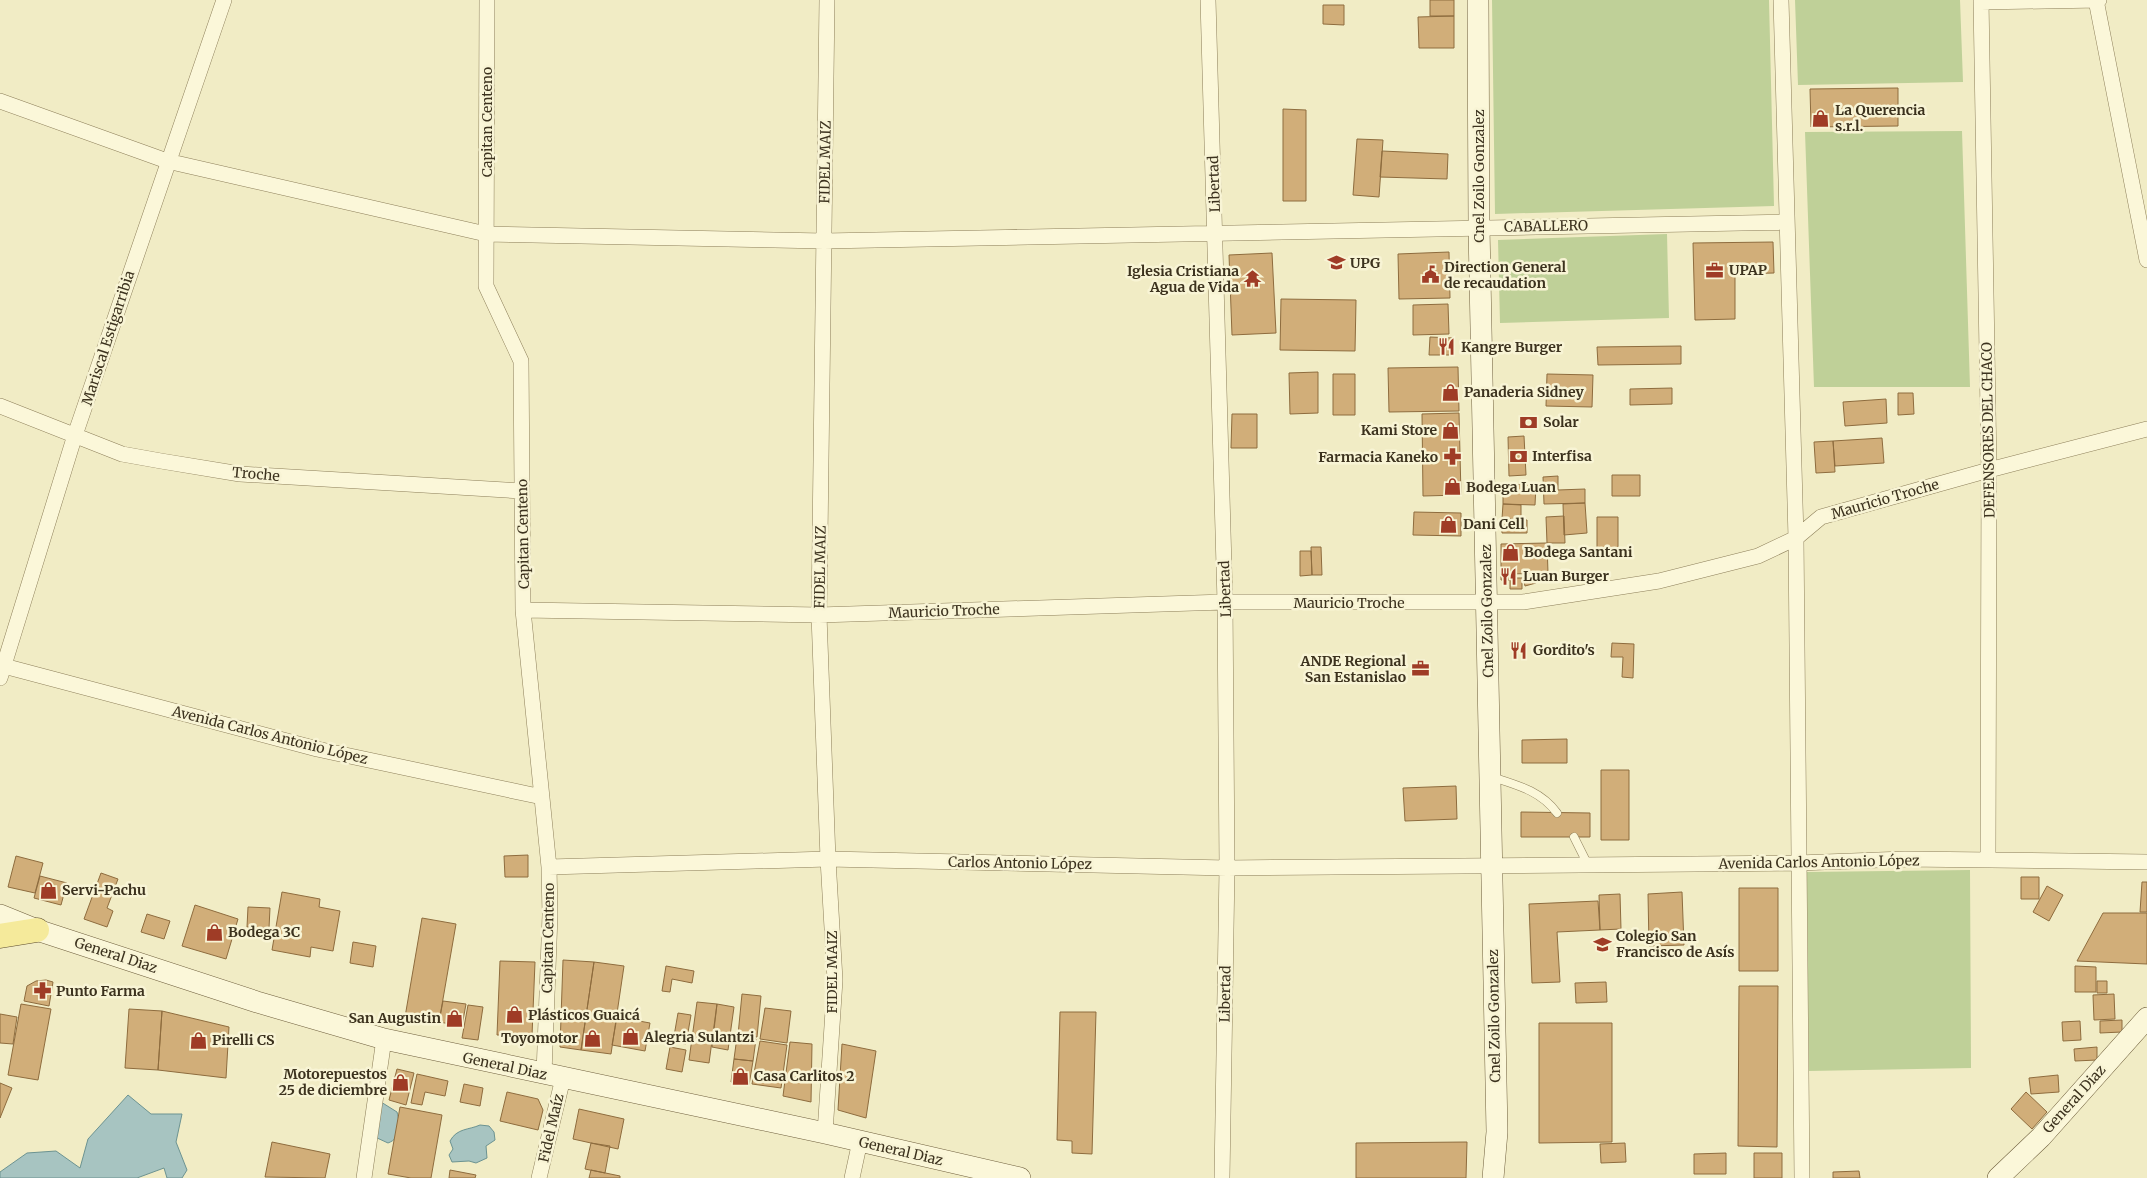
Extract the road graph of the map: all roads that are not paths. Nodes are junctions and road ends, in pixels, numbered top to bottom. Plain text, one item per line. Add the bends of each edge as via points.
1 (224, 0) edge
2 (487, 0) edge
3 (828, 0) edge
4 (1208, 0) edge
5 (1478, 0) edge
6 (1781, 0) edge
7 (2098, 0) edge
8 (1981, 1) edge
9 (0, 101) edge
10 (167, 161) junction
11 (1787, 222) junction
12 (1479, 227) junction
13 (1215, 233) junction
14 (486, 234) junction
15 (824, 241) junction
16 (2147, 260) edge
17 (0, 406) edge
18 (2147, 429) edge
19 (75, 436) junction
20 (1989, 470) junction
21 (522, 491) junction
22 (1796, 538) junction
23 (1225, 602) junction
24 (1488, 603) junction
25 (523, 610) junction
26 (819, 614) junction
27 (1, 670) edge
28 (1490, 776) junction
29 (542, 797) junction
30 (1557, 813) dead end
31 (1574, 837) dead end
32 (828, 859) junction
33 (1988, 859) junction
34 (2147, 862) edge
35 (1798, 863) junction
36 (1588, 865) junction
37 (1491, 866) junction
38 (549, 868) junction
39 (1228, 868) junction
40 (0, 915) edge
41 (37, 930) junction
42 (0, 936) edge
43 (2147, 1018) edge
44 (384, 1039) junction
45 (554, 1076) junction
46 (1496, 1132) junction
47 (825, 1133) junction
48 (860, 1142) junction
49 (364, 1178) edge
50 (540, 1178) edge
51 (852, 1178) edge
52 (1020, 1178) edge
53 (1222, 1178) edge
54 (1492, 1178) edge
55 (1505, 1178) edge
56 (1802, 1178) edge
57 (1998, 1178) edge

1 - 10 street, Mariscal Estigarribia
2 - 14 street, Capitan Centeno
3 - 15 street, FIDEL MAIZ
4 - 13 street, Libertad
5 - 12 main road, Cnel Zoilo Gonzalez
6 - 11 street
7 - 8 street
7 - 16 street
8 - 20 street, DEFENSORES DEL CHACO
9 - 10 street, CABALLERO
10 - 14 street, CABALLERO
10 - 19 street, Mariscal Estigarribia
11 - 12 street, CABALLERO
11 - 22 street
12 - 13 street, CABALLERO
12 - 24 main road, Cnel Zoilo Gonzalez
13 - 15 street, CABALLERO
13 - 23 street, Libertad
14 - 15 street, CABALLERO
14 - 21 street, Capitan Centeno via 486,286 521,361
15 - 26 street, FIDEL MAIZ
17 - 19 street, Troche
18 - 20 street, Mauricio Troche
19 - 21 street, Troche via 122,454 240,474
19 - 27 street, Mariscal Estigarribia
20 - 22 street, Mauricio Troche via 1821,517
20 - 33 street, DEFENSORES DEL CHACO
21 - 25 street, Capitan Centeno
22 - 24 street, Mauricio Troche via 1758,556 1659,581 1523,602
22 - 35 street
23 - 24 street, Mauricio Troche
23 - 26 street, Mauricio Troche
23 - 39 street, Libertad
24 - 28 main road, Cnel Zoilo Gonzalez
25 - 26 street, Mauricio Troche
25 - 29 street, Capitan Centeno
26 - 32 street, FIDEL MAIZ
27 - 29 street, Avenida Carlos Antonio López via 317,749
28 - 30 lane via 1533,791 1550,803
28 - 37 main road, Cnel Zoilo Gonzalez
29 - 38 street, Capitan Centeno
31 - 36 lane
32 - 38 street, Carlos Antonio López
32 - 39 street, Carlos Antonio López
32 - 47 street, FIDEL MAIZ via 835,980
33 - 34 street, Avenida Carlos Antonio López
33 - 35 street, Avenida Carlos Antonio López
35 - 36 street, Avenida Carlos Antonio López
35 - 56 street
36 - 37 street, Avenida Carlos Antonio López
37 - 39 street, Carlos Antonio López
37 - 46 main road, Cnel Zoilo Gonzalez
38 - 45 street, Capitan Centeno
39 - 53 street, Libertad
40 - 41 main road, General Diaz
41 - 42 main road
41 - 44 main road, General Diaz via 257,1002
43 - 57 main road, General Diaz via 2041,1137
44 - 45 main road, General Diaz
44 - 49 street
45 - 47 main road, General Diaz
45 - 50 street, Fidel Maíz
46 - 54 main road, Cnel Zoilo Gonzalez
46 - 55 main road, Cnel Zoilo Gonzalez
47 - 48 main road, General Diaz
48 - 51 street
48 - 52 main road, General Diaz

